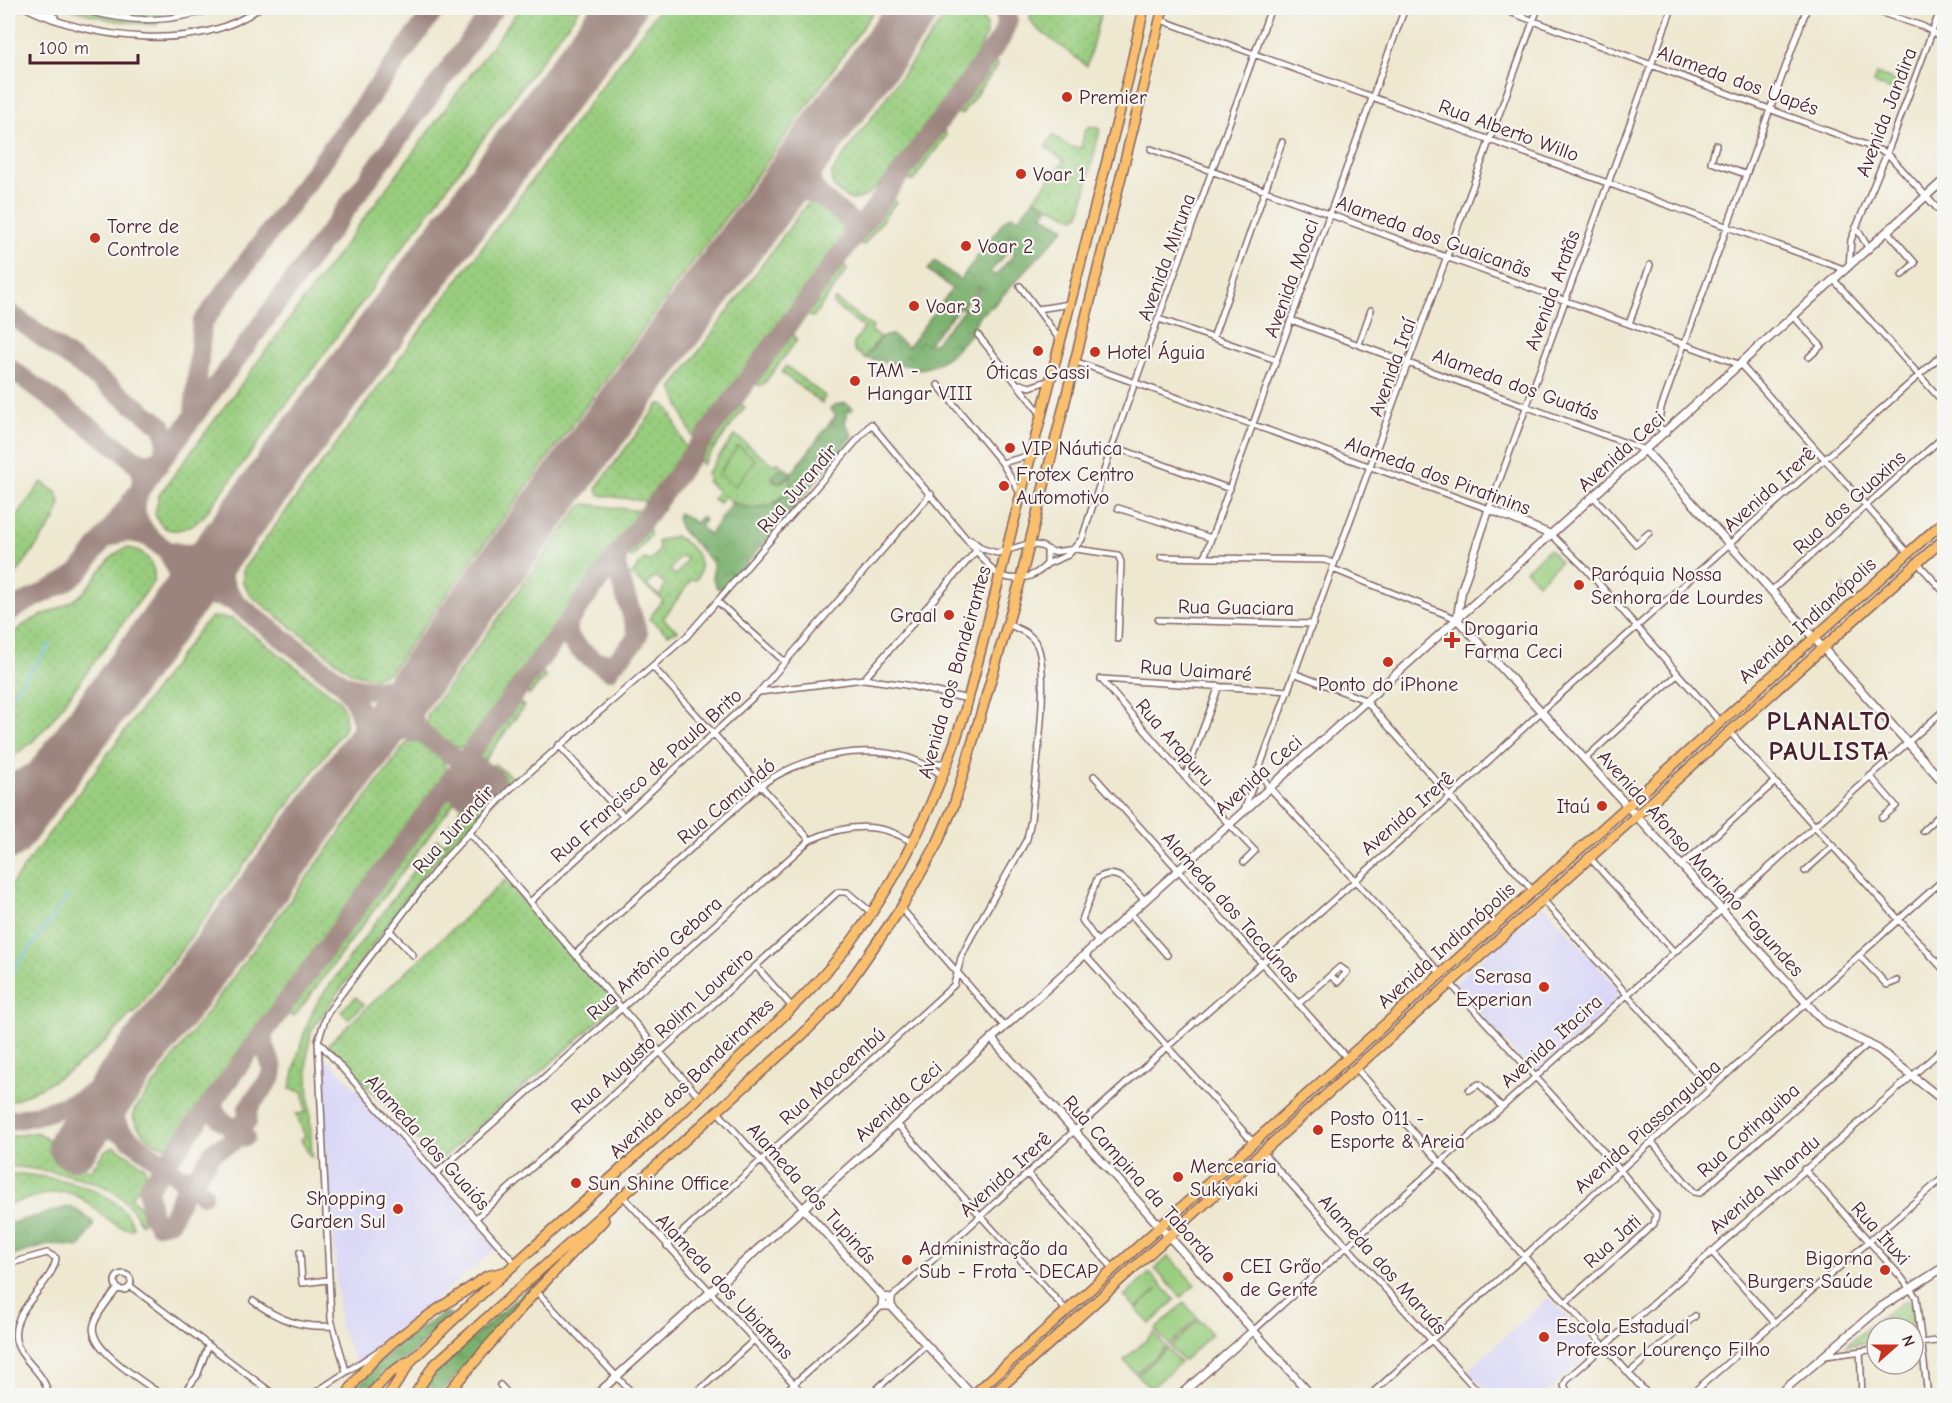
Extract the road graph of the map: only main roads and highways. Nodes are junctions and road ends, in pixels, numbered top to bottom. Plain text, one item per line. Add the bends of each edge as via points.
1 (1144, 8) edge
2 (1163, 8) edge
3 (1944, 521) edge
4 (1944, 540) edge
5 (614, 1204) junction
6 (504, 1272) junction
7 (412, 1360) junction
8 (346, 1395) edge
9 (369, 1395) edge
10 (388, 1395) edge
11 (414, 1395) edge
12 (445, 1395) edge
13 (973, 1395) edge
14 (991, 1395) edge

1 - 6 main road, Avenida dos Bandeirantes via 968,699 943,776 914,843 850,943 792,1007 701,1098
2 - 5 main road, Avenida dos Bandeirantes via 1021,578 954,805 937,844 901,908 836,1001
3 - 13 main road, Avenida Indianópolis
4 - 14 main road, Avenida Indianópolis
5 - 11 main road, Avenida dos Bandeirantes via 433,1366
5 - 12 main road via 603,1221
6 - 7 main road, Avenida dos Bandeirantes
6 - 8 main road via 487,1276 388,1345
7 - 9 main road via 389,1374
7 - 10 main road, Avenida dos Bandeirantes

